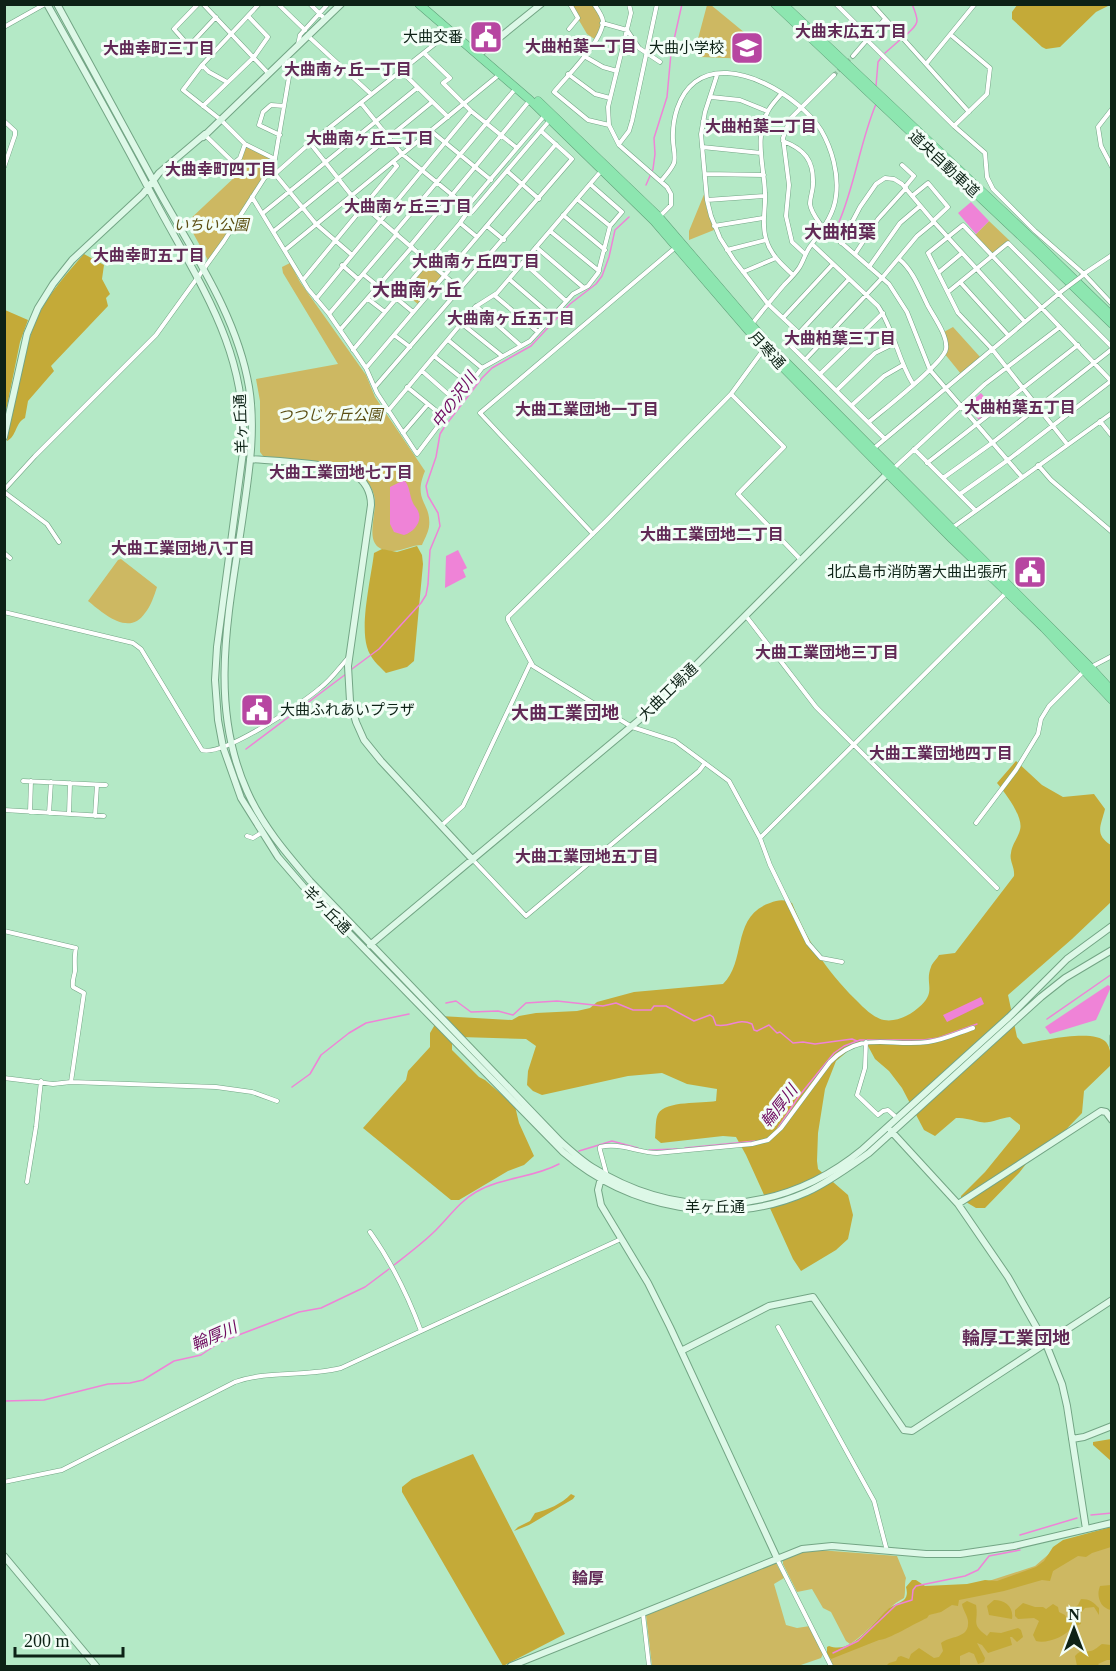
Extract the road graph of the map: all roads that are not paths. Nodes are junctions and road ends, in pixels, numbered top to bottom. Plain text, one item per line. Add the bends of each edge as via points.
1 (46, 4) edge
2 (57, 4) edge
3 (198, 4) edge
4 (203, 4) edge
5 (259, 4) edge
6 (278, 4) edge
7 (310, 4) edge
8 (328, 4) edge
9 (341, 4) edge
10 (419, 4) edge
11 (425, 4) edge
12 (541, 4) edge
13 (570, 4) edge
14 (594, 4) edge
15 (629, 4) edge
16 (657, 4) edge
17 (775, 4) edge
18 (783, 4) edge
19 (836, 4) edge
20 (872, 4) edge
21 (975, 4) edge
22 (320, 14) junction
23 (248, 16) junction
24 (216, 17) junction
25 (326, 19) junction
26 (885, 19) junction
27 (602, 23) junction
28 (4, 27) edge
29 (569, 29) dead end
30 (627, 30) junction
31 (450, 32) junction
32 (306, 33) junction
33 (232, 34) junction
34 (951, 35) junction
35 (868, 38) junction
36 (424, 53) junction
37 (480, 53) junction
38 (647, 55) junction
39 (584, 56) junction
40 (853, 56) tunnel mouth
41 (254, 57) junction
42 (284, 59) junction
43 (660, 62) dead end
44 (926, 64) junction
45 (202, 65) junction
46 (401, 71) junction
47 (617, 71) junction
48 (268, 73) junction
49 (501, 73) junction
50 (568, 74) junction
51 (717, 75) junction
52 (834, 75) tunnel mouth
53 (227, 82) junction
54 (517, 87) junction
55 (417, 88) junction
56 (782, 93) junction
57 (372, 94) junction
58 (711, 97) junction
59 (610, 98) junction
60 (530, 100) junction
61 (432, 102) junction
62 (361, 103) junction
63 (465, 103) junction
64 (203, 106) junction
65 (284, 106) junction
66 (800, 107) junction
67 (1112, 109) edge
68 (471, 111) junction
69 (768, 111) junction
70 (969, 112) junction
71 (448, 117) junction
72 (548, 117) junction
73 (221, 120) junction
74 (4, 121) edge
75 (703, 121) junction
76 (375, 122) junction
77 (486, 123) junction
78 (609, 125) junction
79 (954, 126) junction
80 (431, 131) junction
81 (541, 131) junction
82 (761, 131) junction
83 (205, 134) junction
84 (280, 135) junction
85 (501, 135) junction
86 (388, 137) junction
87 (445, 141) junction
88 (783, 141) junction
89 (310, 143) junction
90 (245, 144) junction
91 (556, 144) junction
92 (619, 145) junction
93 (702, 147) junction
94 (517, 148) junction
95 (761, 153) junction
96 (402, 154) junction
97 (460, 154) junction
98 (275, 159) junction
99 (393, 162) junction
100 (325, 163) junction
101 (902, 165) dead end
102 (4, 167) edge
103 (475, 167) junction
104 (1112, 167) edge
105 (605, 168) junction
106 (421, 170) junction
107 (269, 171) junction
108 (507, 171) junction
109 (275, 174) junction
110 (705, 174) junction
111 (764, 175) junction
112 (338, 179) junction
113 (491, 180) junction
114 (660, 180) junction
115 (154, 182) junction
116 (436, 182) junction
117 (590, 184) junction
118 (523, 185) junction
119 (905, 187) junction
120 (148, 188) junction
121 (289, 192) junction
122 (451, 195) junction
123 (352, 196) junction
124 (765, 196) junction
125 (912, 196) junction
126 (252, 197) junction
127 (539, 199) junction
128 (577, 199) junction
129 (707, 200) junction
130 (364, 206) junction
131 (920, 206) junction
132 (302, 208) junction
133 (467, 210) junction
134 (263, 213) junction
135 (563, 215) junction
136 (763, 218) junction
137 (381, 219) junction
138 (657, 219) junction
139 (933, 221) junction
140 (460, 223) junction
141 (316, 224) junction
142 (487, 226) junction
143 (610, 226) junction
144 (714, 226) junction
145 (824, 228) junction
146 (274, 231) junction
147 (550, 231) junction
148 (396, 233) junction
149 (477, 237) junction
150 (948, 237) junction
151 (504, 240) junction
152 (766, 240) junction
153 (335, 241) junction
154 (841, 243) junction
155 (812, 244) junction
156 (680, 245) junction
157 (411, 246) junction
158 (536, 247) junction
159 (285, 250) junction
160 (605, 250) junction
161 (727, 250) junction
162 (962, 253) junction
163 (855, 254) junction
164 (352, 255) junction
165 (805, 255) junction
166 (1112, 255) edge
167 (992, 256) junction
168 (776, 258) junction
169 (899, 258) junction
170 (428, 261) junction
171 (523, 262) junction
172 (833, 264) junction
173 (342, 265) junction
174 (869, 267) junction
175 (977, 269) junction
176 (203, 270) junction
177 (599, 271) junction
178 (743, 272) junction
179 (938, 273) junction
180 (363, 274) junction
181 (444, 275) junction
182 (793, 275) junction
183 (1083, 275) junction
184 (197, 278) junction
185 (882, 278) junction
186 (358, 279) junction
187 (508, 279) junction
188 (849, 279) junction
189 (303, 280) junction
190 (960, 282) junction
191 (378, 287) junction
192 (584, 288) junction
193 (460, 290) junction
194 (948, 292) junction
195 (1060, 293) junction
196 (865, 294) junction
197 (494, 295) junction
198 (396, 298) junction
199 (316, 299) junction
200 (368, 299) junction
201 (566, 301) junction
202 (768, 304) junction
203 (1112, 304) edge
204 (476, 306) junction
205 (1042, 309) junction
206 (385, 312) junction
207 (413, 312) junction
208 (883, 313) junction
209 (329, 314) junction
210 (552, 316) junction
211 (1112, 316) edge
212 (783, 318) junction
213 (1025, 322) junction
214 (461, 323) junction
215 (1112, 324) edge
216 (749, 327) junction
217 (1060, 327) junction
218 (340, 330) junction
219 (538, 332) junction
220 (799, 333) junction
221 (394, 335) junction
222 (1008, 335) junction
223 (448, 340) junction
224 (895, 343) junction
225 (520, 345) junction
226 (1078, 345) junction
227 (766, 346) junction
228 (410, 347) junction
229 (1112, 348) edge
230 (992, 349) junction
231 (353, 350) junction
232 (434, 356) junction
233 (502, 356) junction
234 (805, 360) junction
235 (1095, 363) junction
236 (903, 365) junction
237 (1007, 367) junction
238 (366, 368) junction
239 (482, 368) junction
240 (930, 370) junction
241 (422, 371) junction
242 (820, 375) junction
243 (1111, 381) edge
244 (470, 384) junction
245 (913, 384) junction
246 (375, 387) junction
247 (408, 387) junction
248 (945, 388) junction
249 (1023, 388) junction
250 (837, 390) junction
251 (731, 394) junction
252 (456, 401) junction
253 (428, 404) junction
254 (852, 405) junction
255 (960, 405) junction
256 (1038, 406) junction
257 (388, 411) junction
258 (1112, 413) edge
259 (7, 414) edge
260 (444, 417) junction
261 (1101, 421) junction
262 (869, 422) junction
263 (977, 425) junction
264 (1052, 425) junction
265 (403, 433) junction
266 (1112, 436) edge
267 (4, 437) edge
268 (885, 439) junction
269 (992, 443) junction
270 (1067, 444) junction
271 (914, 449) junction
272 (870, 451) junction
273 (242, 459) junction
274 (251, 460) junction
275 (1008, 460) junction
276 (927, 463) junction
277 (1038, 465) junction
278 (890, 471) junction
279 (1022, 477) junction
280 (943, 478) junction
281 (4, 491) edge
282 (960, 494) junction
283 (975, 510) junction
284 (949, 530) junction
285 (1111, 530) edge
286 (593, 534) junction
287 (59, 542) dead end
288 (4, 553) edge
289 (10, 558) dead end
290 (801, 560) junction
291 (1009, 590) junction
292 (4, 612) edge
293 (746, 615) junction
294 (1112, 656) edge
295 (349, 657) junction
296 (530, 664) junction
297 (1088, 669) junction
298 (1112, 691) edge
299 (1112, 700) edge
300 (632, 727) junction
301 (231, 743) junction
302 (853, 745) junction
303 (223, 747) junction
304 (705, 763) junction
305 (23, 781) dead end
306 (31, 781) junction
307 (51, 782) junction
308 (70, 783) junction
309 (97, 785) junction
310 (106, 785) dead end
311 (4, 810) edge
312 (30, 812) junction
313 (49, 813) junction
314 (69, 814) junction
315 (95, 816) junction
316 (104, 816) dead end
317 (976, 823) dead end
318 (441, 826) junction
319 (261, 832) junction
320 (247, 836) dead end
321 (760, 838) junction
322 (474, 860) junction
323 (998, 888) dead end
324 (1112, 926) edge
325 (4, 931) edge
326 (371, 944) junction
327 (365, 949) junction
328 (1112, 950) edge
329 (842, 962) dead end
330 (973, 1028) dead end
331 (1112, 1036) edge
332 (866, 1042) junction
333 (1112, 1046) edge
334 (4, 1078) edge
335 (41, 1082) junction
336 (71, 1082) junction
337 (278, 1101) dead end
338 (897, 1118) junction
339 (1112, 1120) edge
340 (889, 1130) junction
341 (603, 1176) junction
342 (27, 1182) dead end
343 (958, 1204) junction
344 (370, 1232) dead end
345 (622, 1238) junction
346 (1112, 1300) edge
347 (778, 1327) dead end
348 (421, 1331) junction
349 (1046, 1344) junction
350 (681, 1351) junction
351 (1112, 1426) edge
352 (1072, 1439) junction
353 (4, 1482) edge
354 (1112, 1523) edge
355 (1086, 1529) junction
356 (887, 1551) junction
357 (4, 1556) edge
358 (777, 1558) junction
359 (643, 1613) junction
360 (96, 1666) edge
361 (511, 1666) edge
362 (649, 1666) edge
363 (831, 1666) edge

1 - 28 street
1 - 120 main road, 羊ヶ丘通
2 - 115 main road, 羊ヶ丘通
3 - 24 street via 174,29 189,45
4 - 24 street
5 - 23 street
6 - 32 street
7 - 22 street
8 - 22 street
9 - 25 main road
10 - 31 highway, 月寒通
11 - 37 highway, 月寒通
12 - 37 main road
13 - 29 street via 578,18
14 - 27 street
15 - 30 street
16 - 38 street
17 - 215 highway, 道央自動車道
18 - 211 highway, 道央自動車道
19 - 35 street
20 - 26 street
21 - 34 street
22 - 25 street
22 - 32 street
23 - 33 street
23 - 41 street via 268,37
24 - 33 street
25 - 32 main road
26 - 35 street
26 - 44 street
27 - 30 street
27 - 39 street via 594,44
30 - 38 street
30 - 47 street
31 - 36 street
31 - 37 highway, 月寒通
32 - 42 main road
32 - 57 street
33 - 41 street
33 - 45 street
34 - 44 street
34 - 70 street via 990,68 987,94
35 - 40 street
35 - 79 street
36 - 46 street
36 - 63 street via 450,78 444,83
37 - 49 highway, 月寒通
37 - 105 highway, 月寒通 via 546,108
38 - 43 street
38 - 92 street via 629,131
39 - 47 street
39 - 50 street
41 - 48 street
41 - 53 street
42 - 48 main road
42 - 65 street via 290,66
44 - 70 street
45 - 53 street
45 - 64 street via 183,90
46 - 55 street
46 - 57 street
47 - 59 street
48 - 73 main road
49 - 54 highway, 月寒通
49 - 63 street
50 - 59 street via 595,94
50 - 78 street via 554,92 588,120
51 - 56 street via 748,77
51 - 58 street
51 - 114 street via 695,82 680,102 673,133 675,160
52 - 66 street
53 - 64 street
54 - 60 highway, 月寒通
54 - 77 street
55 - 61 street
55 - 76 street
56 - 66 street
56 - 69 street
57 - 62 street
58 - 69 street via 740,100
58 - 75 street
59 - 78 street
60 - 72 highway, 月寒通
60 - 85 street
61 - 71 street
61 - 86 street
62 - 76 street
62 - 89 street
63 - 68 street
63 - 71 street
64 - 73 street
65 - 84 street
65 - 84 street via 271,105 263,112 259,125
66 - 88 street via 790,119
66 - 145 street via 820,129 834,163 837,196
67 - 104 street via 1098,127 1101,146
68 - 77 street
68 - 87 street
69 - 82 street
70 - 79 street
71 - 80 street
72 - 81 street
72 - 94 street
72 - 105 highway, 月寒通
73 - 83 main road
73 - 90 street
74 - 102 street via 15,131
75 - 82 street
75 - 93 street
76 - 86 street
76 - 100 street
77 - 85 street
77 - 97 street
78 - 92 street
79 - 183 street via 985,153 987,177 993,189
80 - 87 street
80 - 96 street
81 - 91 street
81 - 108 street
82 - 95 street
83 - 90 street via 234,164
83 - 115 main road via 159,173
84 - 98 street
85 - 94 street
85 - 103 street
86 - 96 street
86 - 112 street
87 - 97 street
87 - 106 street
88 - 145 street via 805,152 812,169 813,216
88 - 165 street via 789,184 786,216 792,242
89 - 100 street
89 - 109 street
90 - 98 street
91 - 118 street
91 - 127 street via 572,159
92 - 114 street
93 - 95 street
93 - 110 street
94 - 113 street
95 - 111 street
96 - 99 street
96 - 106 street
97 - 103 street
97 - 116 street
98 - 107 street
99 - 123 street
99 - 130 street via 397,166
100 - 112 street
100 - 121 street
101 - 119 street via 914,176
103 - 113 street
103 - 122 street
105 - 117 street
105 - 138 highway, 月寒通
106 - 116 street
106 - 137 street
107 - 109 street
107 - 126 street
108 - 118 street
108 - 133 street via 472,212
109 - 121 street
110 - 111 street
110 - 129 street
111 - 124 street
112 - 123 street
112 - 132 street
113 - 133 street
114 - 138 street via 671,194 670,205
115 - 120 main road
115 - 176 main road, 羊ヶ丘通
116 - 122 street
116 - 148 street
117 - 128 street
117 - 143 street via 622,212
118 - 127 street
118 - 142 street
119 - 125 street
119 - 154 street via 885,178 876,184
119 - 163 street
120 - 184 main road, 羊ヶ丘通
120 - 259 main road via 72,260 43,300 25,340
121 - 132 street
121 - 134 street
122 - 133 street
122 - 157 street
123 - 130 street
123 - 141 street
124 - 129 street
124 - 136 street
125 - 131 street
125 - 139 street via 928,183 948,207
126 - 134 street
126 - 176 street
127 - 151 street
128 - 135 street
128 - 143 street
129 - 144 street
130 - 137 street
130 - 153 street
131 - 139 street
131 - 174 street via 900,223
132 - 141 street
132 - 146 street
133 - 140 street
134 - 146 street
135 - 147 street
135 - 160 street
136 - 144 street
136 - 152 street
137 - 148 street
137 - 164 street
138 - 156 highway, 月寒通
139 - 150 street
139 - 169 street
140 - 149 street
140 - 170 street
141 - 153 street
141 - 159 street
142 - 149 street
142 - 151 street
143 - 160 street
144 - 161 street
145 - 154 street
145 - 155 street
146 - 159 street
147 - 158 street
147 - 177 street
148 - 157 street
148 - 180 street
149 - 181 street
150 - 162 street
150 - 167 street via 963,225
150 - 179 street via 928,254
151 - 193 street
152 - 161 street
152 - 168 street
153 - 164 street
153 - 189 street
154 - 163 street
155 - 165 street
155 - 172 street
156 - 216 highway, 月寒通
156 - 286 street via 480,413
157 - 170 street
157 - 191 street
158 - 171 street
158 - 192 street
159 - 189 street
160 - 177 street
161 - 178 street
162 - 175 street
162 - 179 street
163 - 174 street
164 - 173 street
165 - 182 street
166 - 183 street
167 - 175 street
167 - 195 street via 1008,243
167 - 205 street
168 - 178 street
168 - 182 street
169 - 185 street
169 - 240 street via 907,265 945,339 942,358
170 - 181 street
170 - 198 street
171 - 187 street
171 - 201 street
172 - 188 street
172 - 212 street
173 - 186 street
173 - 199 street
174 - 185 street
175 - 190 street
175 - 213 street
176 - 184 street
176 - 274 main road, 羊ヶ丘通 via 241,354 251,405
177 - 192 street
178 - 202 street
179 - 194 street
180 - 186 street
180 - 191 street
181 - 193 street
181 - 207 street
182 - 202 street
183 - 195 street, bridge
183 - 203 street
184 - 273 main road, 羊ヶ丘通 via 222,328 237,372 244,420
184 - 281 street via 156,335
185 - 196 street
185 - 240 street via 907,312
186 - 209 street
187 - 197 street
187 - 210 street
188 - 196 street
188 - 220 street
189 - 199 street
190 - 194 street
190 - 222 street
191 - 200 street
192 - 201 street
193 - 228 street
194 - 230 street via 958,313
195 - 205 street
195 - 229 street
196 - 208 street
196 - 234 street
197 - 204 street
197 - 219 street
198 - 206 street
198 - 207 street
199 - 209 street
200 - 206 street
200 - 218 street
201 - 210 street
202 - 212 street
202 - 216 street
204 - 214 street
204 - 225 street
205 - 213 street
205 - 217 street
206 - 231 street
207 - 221 street
208 - 224 street
208 - 242 street
209 - 218 street
210 - 219 street
212 - 220 street
213 - 222 street
214 - 223 street
214 - 233 street
216 - 227 highway, 月寒通
217 - 226 street
217 - 237 street
218 - 231 street
219 - 225 street
220 - 234 street via 789,344
221 - 228 street
221 - 238 street
222 - 230 street
223 - 232 street
223 - 239 street
224 - 236 street
224 - 250 street via 875,353
225 - 233 street
226 - 235 street
226 - 249 street
227 - 251 street
227 - 272 highway, 月寒通
228 - 246 street
229 - 235 street
230 - 237 street
230 - 248 street
231 - 238 street
232 - 241 street
232 - 244 street
233 - 239 street
234 - 242 street
235 - 243 street
235 - 256 street
236 - 245 street
236 - 254 street via 884,376
237 - 249 street
237 - 255 street
238 - 246 street
239 - 244 street
240 - 245 street
240 - 248 street
241 - 247 street
241 - 252 street
242 - 250 street
243 - 264 street
244 - 252 street
245 - 262 street
246 - 257 street
247 - 253 street
247 - 257 street
248 - 255 street
248 - 268 street
249 - 256 street
249 - 263 street
250 - 254 street
251 - 286 street
251 - 290 street via 784,447 738,494
252 - 260 street
253 - 260 street
253 - 265 street
254 - 262 street
255 - 263 street
255 - 271 street
256 - 264 street
256 - 269 street
257 - 265 street
258 - 261 street
259 - 267 main road
260 - 265 street via 417,454
261 - 266 street
261 - 270 street
262 - 268 street
263 - 269 street
263 - 276 street
264 - 270 street
264 - 275 street
268 - 272 street
269 - 275 street
269 - 280 street
270 - 277 street
271 - 276 street
271 - 278 street
272 - 278 highway, 月寒通
273 - 274 main road
273 - 303 main road, 羊ヶ丘通 via 217,646 215,680
274 - 295 main road via 335,468 356,475 366,485 371,505
274 - 301 main road, 羊ヶ丘通 via 223,668
275 - 279 street
275 - 282 street
276 - 280 street
277 - 279 street
277 - 285 street
278 - 284 highway, 月寒通
278 - 290 main road, 大曲工場通
279 - 283 street
280 - 282 street
281 - 287 street via 47,524
282 - 283 street
283 - 284 street
284 - 291 highway, 月寒通
286 - 296 street via 508,616
288 - 289 street
290 - 293 main road, 大曲工場通
291 - 297 highway, 月寒通
291 - 302 street
292 - 303 street via 133,643 141,649 202,750
293 - 300 main road, 大曲工場通
293 - 302 street via 816,707
294 - 297 street
295 - 301 street via 322,687 279,719
295 - 318 main road via 349,690 364,740
296 - 300 street
296 - 318 street via 462,806
297 - 298 highway, 月寒通
297 - 299 highway, 月寒通
297 - 317 street via 1048,706 1038,734 1016,770
300 - 304 street via 675,741
300 - 322 main road, 大曲工場通
301 - 303 street
301 - 326 main road, 羊ヶ丘通 via 247,792 275,839
302 - 321 street
302 - 323 street
303 - 319 main road, 羊ヶ丘通 via 241,798
304 - 321 street via 729,781
304 - 322 street via 526,916
305 - 306 street
306 - 307 street
306 - 312 street
307 - 308 street
307 - 313 street
308 - 309 street
308 - 314 street
309 - 310 street
309 - 315 street
311 - 312 street
312 - 313 street
313 - 314 street
314 - 315 street
315 - 316 street
318 - 322 main road
319 - 320 street via 253,838
319 - 327 main road, 羊ヶ丘通 via 303,886
321 - 329 street via 808,943 821,958
322 - 326 main road, 大曲工場通
324 - 338 main road, 羊ヶ丘通 via 1067,959
325 - 336 street via 76,948 72,982 73,987 84,993
326 - 327 main road, 大曲工場通
326 - 341 main road, 羊ヶ丘通 via 560,1141
327 - 341 main road, 羊ヶ丘通 via 563,1152
328 - 340 main road, 羊ヶ丘通 via 1041,997
330 - 332 street via 925,1042
331 - 333 street
332 - 338 street via 865,1068 856,1095 878,1115 888,1110
332 - 341 street via 844,1049 830,1062 768,1140 657,1153 606,1146 600,1148
334 - 335 street
335 - 336 street
335 - 342 street
336 - 337 street via 216,1087 252,1092
338 - 340 main road, 羊ヶ丘通
339 - 343 main road via 1107,1112 1101,1111
340 - 341 main road, 羊ヶ丘通 via 845,1171 808,1191 761,1206 710,1210 680,1207 647,1199
340 - 343 main road
341 - 345 main road via 599,1199
343 - 349 main road via 1008,1277
344 - 348 street via 407,1296
345 - 348 street
345 - 350 main road
346 - 349 main road
347 - 356 street via 874,1501
348 - 353 street via 332,1370 258,1376 235,1382 62,1470
349 - 350 main road via 912,1431 904,1430 813,1298 769,1306
349 - 352 main road via 1062,1385
350 - 358 main road
351 - 352 main road
352 - 355 main road
354 - 355 main road
355 - 356 main road via 968,1553
356 - 358 main road via 811,1547
357 - 360 main road
358 - 359 main road
358 - 363 street
359 - 361 main road
359 - 362 street

